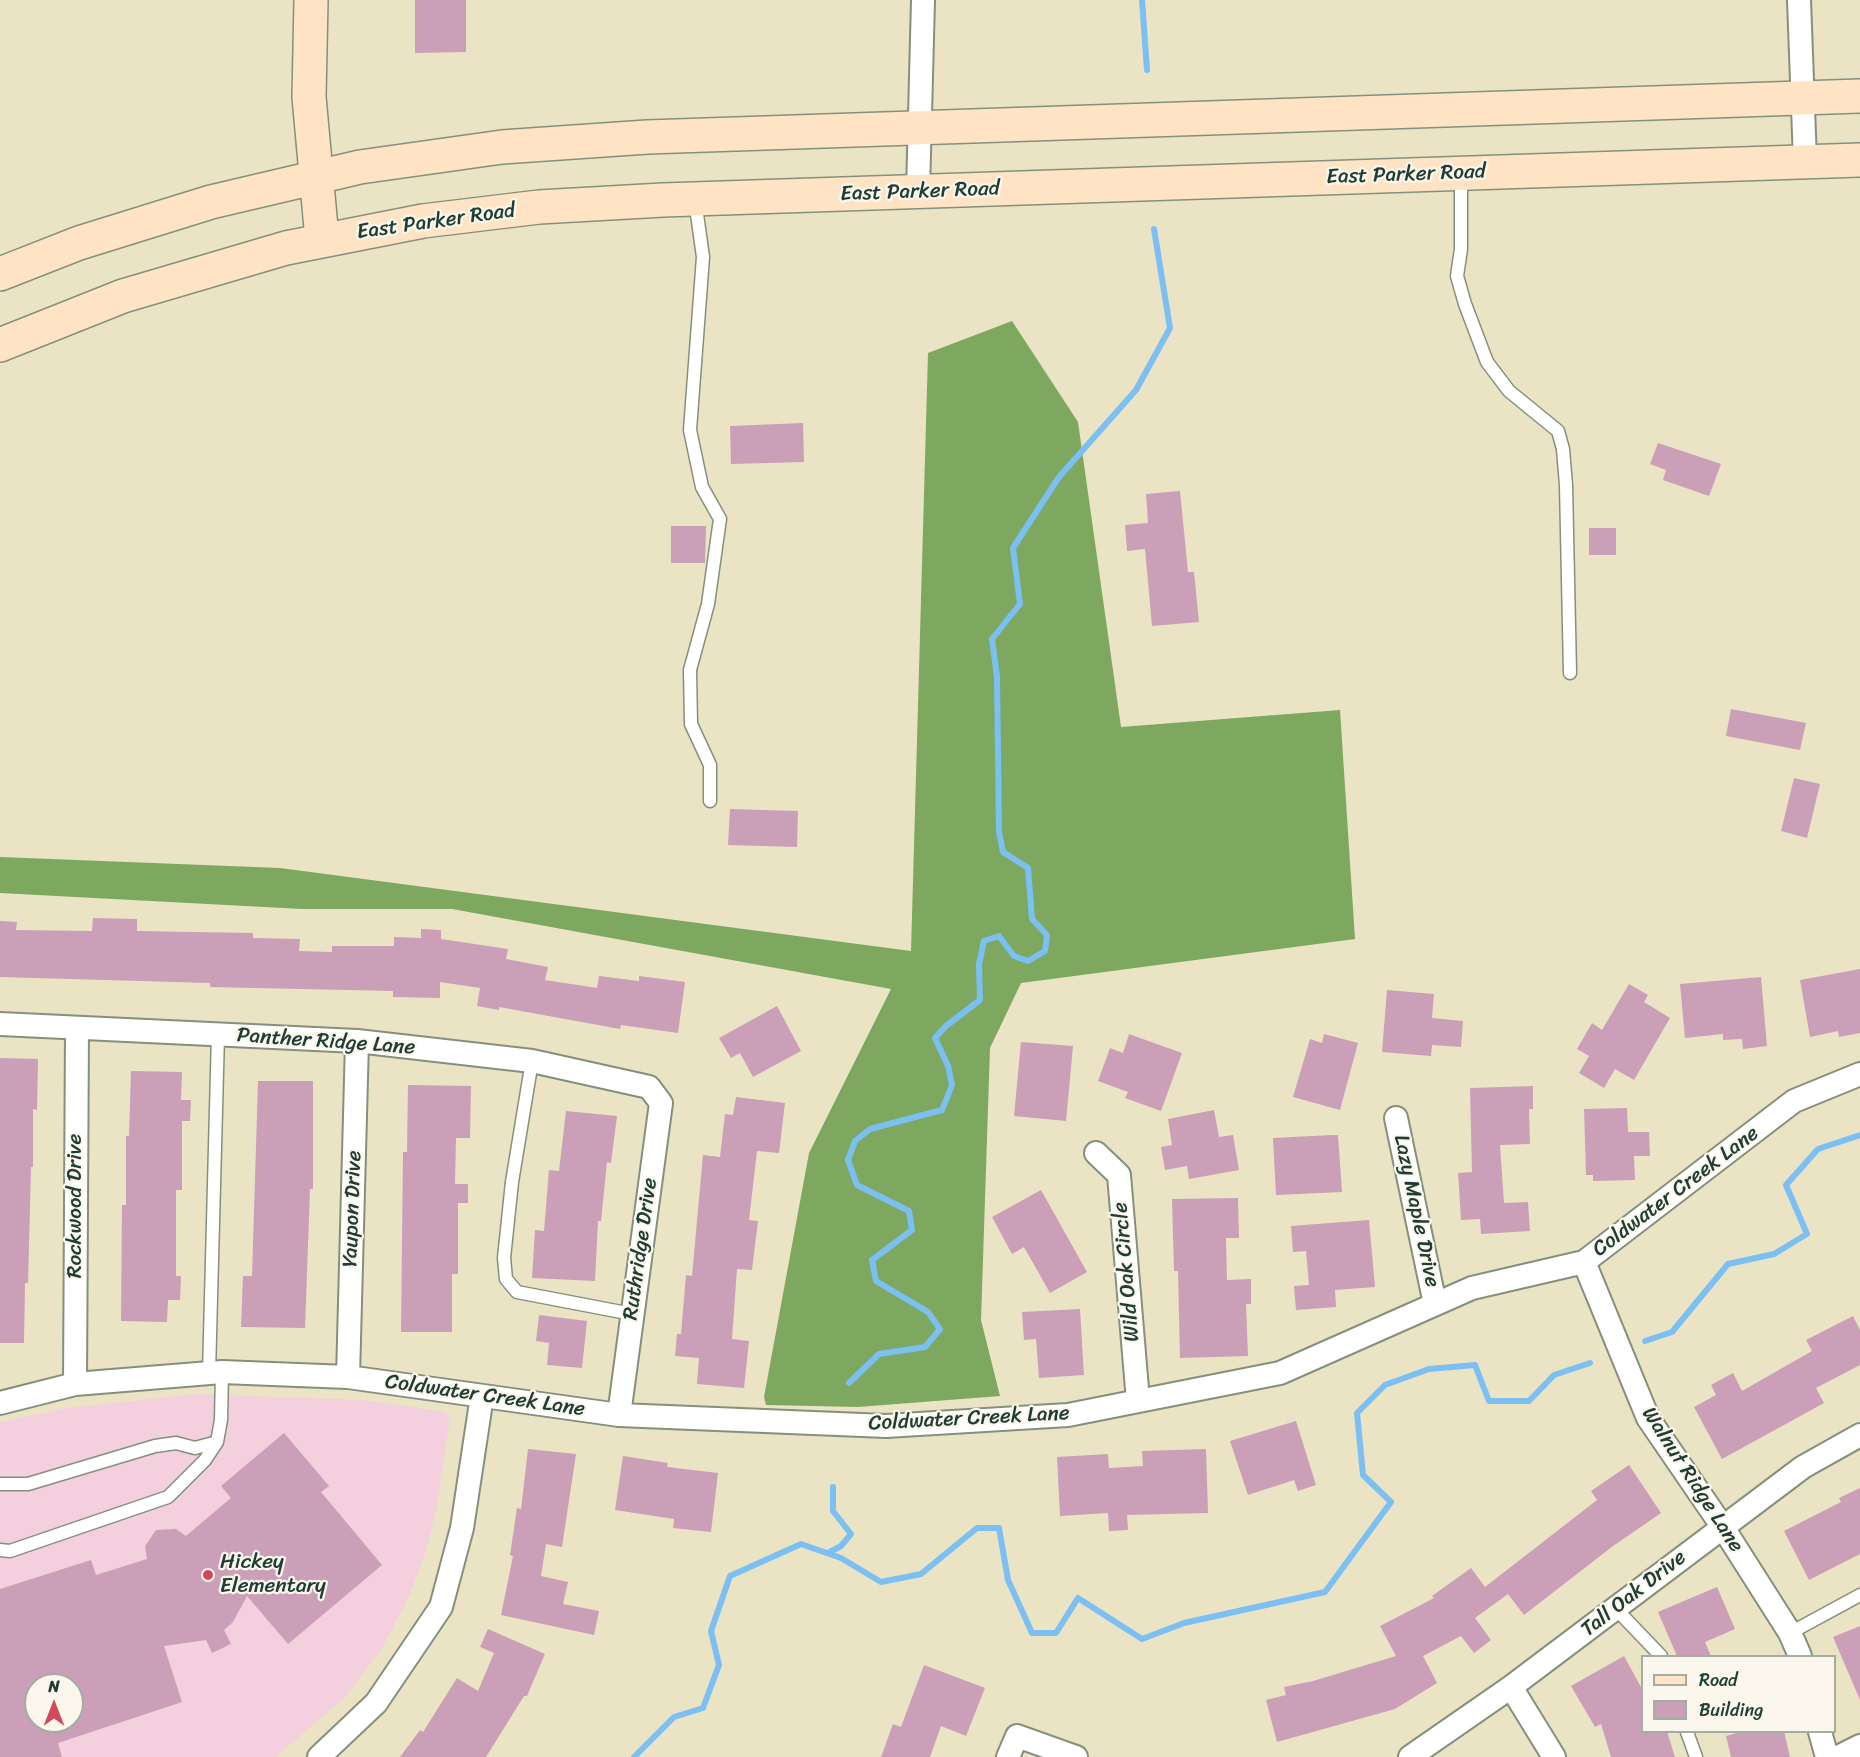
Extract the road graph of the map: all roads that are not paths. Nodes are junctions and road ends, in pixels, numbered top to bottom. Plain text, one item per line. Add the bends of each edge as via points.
1 (311, 0) edge
2 (923, 0) edge
3 (1799, 0) edge
4 (1860, 96) edge
5 (1803, 98) junction
6 (919, 128) junction
7 (1860, 160) edge
8 (1805, 161) junction
9 (1461, 174) junction
10 (315, 176) junction
11 (918, 192) junction
12 (695, 199) junction
13 (322, 239) junction
14 (0, 274) edge
15 (0, 345) edge
16 (1570, 673) dead end
17 (710, 801) dead end
18 (0, 1024) edge
19 (77, 1028) junction
20 (218, 1034) junction
21 (357, 1041) junction
22 (532, 1061) junction
23 (1860, 1074) edge
24 (649, 1087) joint
25 (1396, 1118) dead end
26 (1096, 1153) dead end
27 (1584, 1262) junction
28 (1435, 1304) junction
29 (632, 1314) junction
30 (215, 1373) junction
31 (348, 1377) junction
32 (75, 1384) junction
33 (482, 1396) junction
34 (1138, 1401) junction
35 (0, 1403) edge
36 (619, 1415) junction
37 (1860, 1435) edge
38 (217, 1442) junction
39 (0, 1484) edge
40 (1722, 1526) junction
41 (0, 1550) edge
42 (1860, 1595) edge
43 (1616, 1609) junction
44 (1790, 1633) junction
45 (1660, 1655) edge
46 (1800, 1655) edge
47 (1511, 1687) junction
48 (1688, 1733) edge
49 (1821, 1733) edge
50 (1860, 1746) edge
51 (319, 1757) edge
52 (1008, 1757) edge
53 (1077, 1757) edge
54 (1410, 1757) edge
55 (1554, 1757) edge
56 (1696, 1757) edge
57 (1827, 1757) edge
58 (1838, 1757) edge

1 - 10 main road via 309,97
2 - 6 street
3 - 5 street
4 - 5 main road
5 - 6 main road
5 - 8 street
6 - 10 main road via 647,137 513,146 411,158
6 - 11 street
7 - 8 main road, East Parker Road
8 - 9 main road, East Parker Road
9 - 11 main road, East Parker Road
9 - 16 lane via 1457,276 1464,304 1487,362 1509,391 1558,431 1563,449
10 - 13 main road
10 - 14 main road via 165,214
11 - 12 main road, East Parker Road
12 - 13 main road, East Parker Road via 595,203 423,220
12 - 17 lane via 703,257 690,430 702,487 720,519 708,604 690,670 691,724 710,765
13 - 15 main road, East Parker Road via 144,289
18 - 19 street, Panther Ridge Lane
19 - 20 street, Panther Ridge Lane
19 - 32 street, Rockwood Drive
20 - 21 street, Panther Ridge Lane
20 - 30 lane
21 - 22 street, Panther Ridge Lane
21 - 31 street, Yaupon Drive
22 - 24 street, Panther Ridge Lane
22 - 29 lane via 512,1182 504,1258 506,1279 517,1292
23 - 27 street, Coldwater Creek Lane via 1794,1101
24 - 29 street, Ruthridge Drive via 661,1103
25 - 28 street, Lazy Maple Drive
26 - 34 street, Wild Oak Circle via 1119,1175
27 - 28 street, Coldwater Creek Lane via 1472,1288
27 - 40 street, Walnut Ridge Lane via 1648,1418
28 - 34 street, Coldwater Creek Lane via 1280,1373
29 - 36 street, Ruthridge Drive
30 - 31 street, Coldwater Creek Lane
30 - 32 street, Coldwater Creek Lane
30 - 38 lane via 221,1420
31 - 33 street, Coldwater Creek Lane
32 - 35 street, Coldwater Creek Lane
33 - 36 street, Coldwater Creek Lane
33 - 51 street via 462,1528 441,1607 376,1703
34 - 36 street, Coldwater Creek Lane via 1068,1415 886,1426
37 - 40 street, Tall Oak Drive via 1803,1467
38 - 39 lane via 195,1448 176,1443 155,1446 28,1484
38 - 41 lane via 206,1460 168,1497 10,1551
40 - 43 street, Tall Oak Drive
40 - 44 street, Walnut Ridge Lane
42 - 44 lane
43 - 45 lane
43 - 47 street, Tall Oak Drive
44 - 46 street, Walnut Ridge Lane
47 - 54 street, Tall Oak Drive
47 - 55 street
48 - 56 lane
49 - 57 street
50 - 58 street
52 - 53 street via 1017,1736

